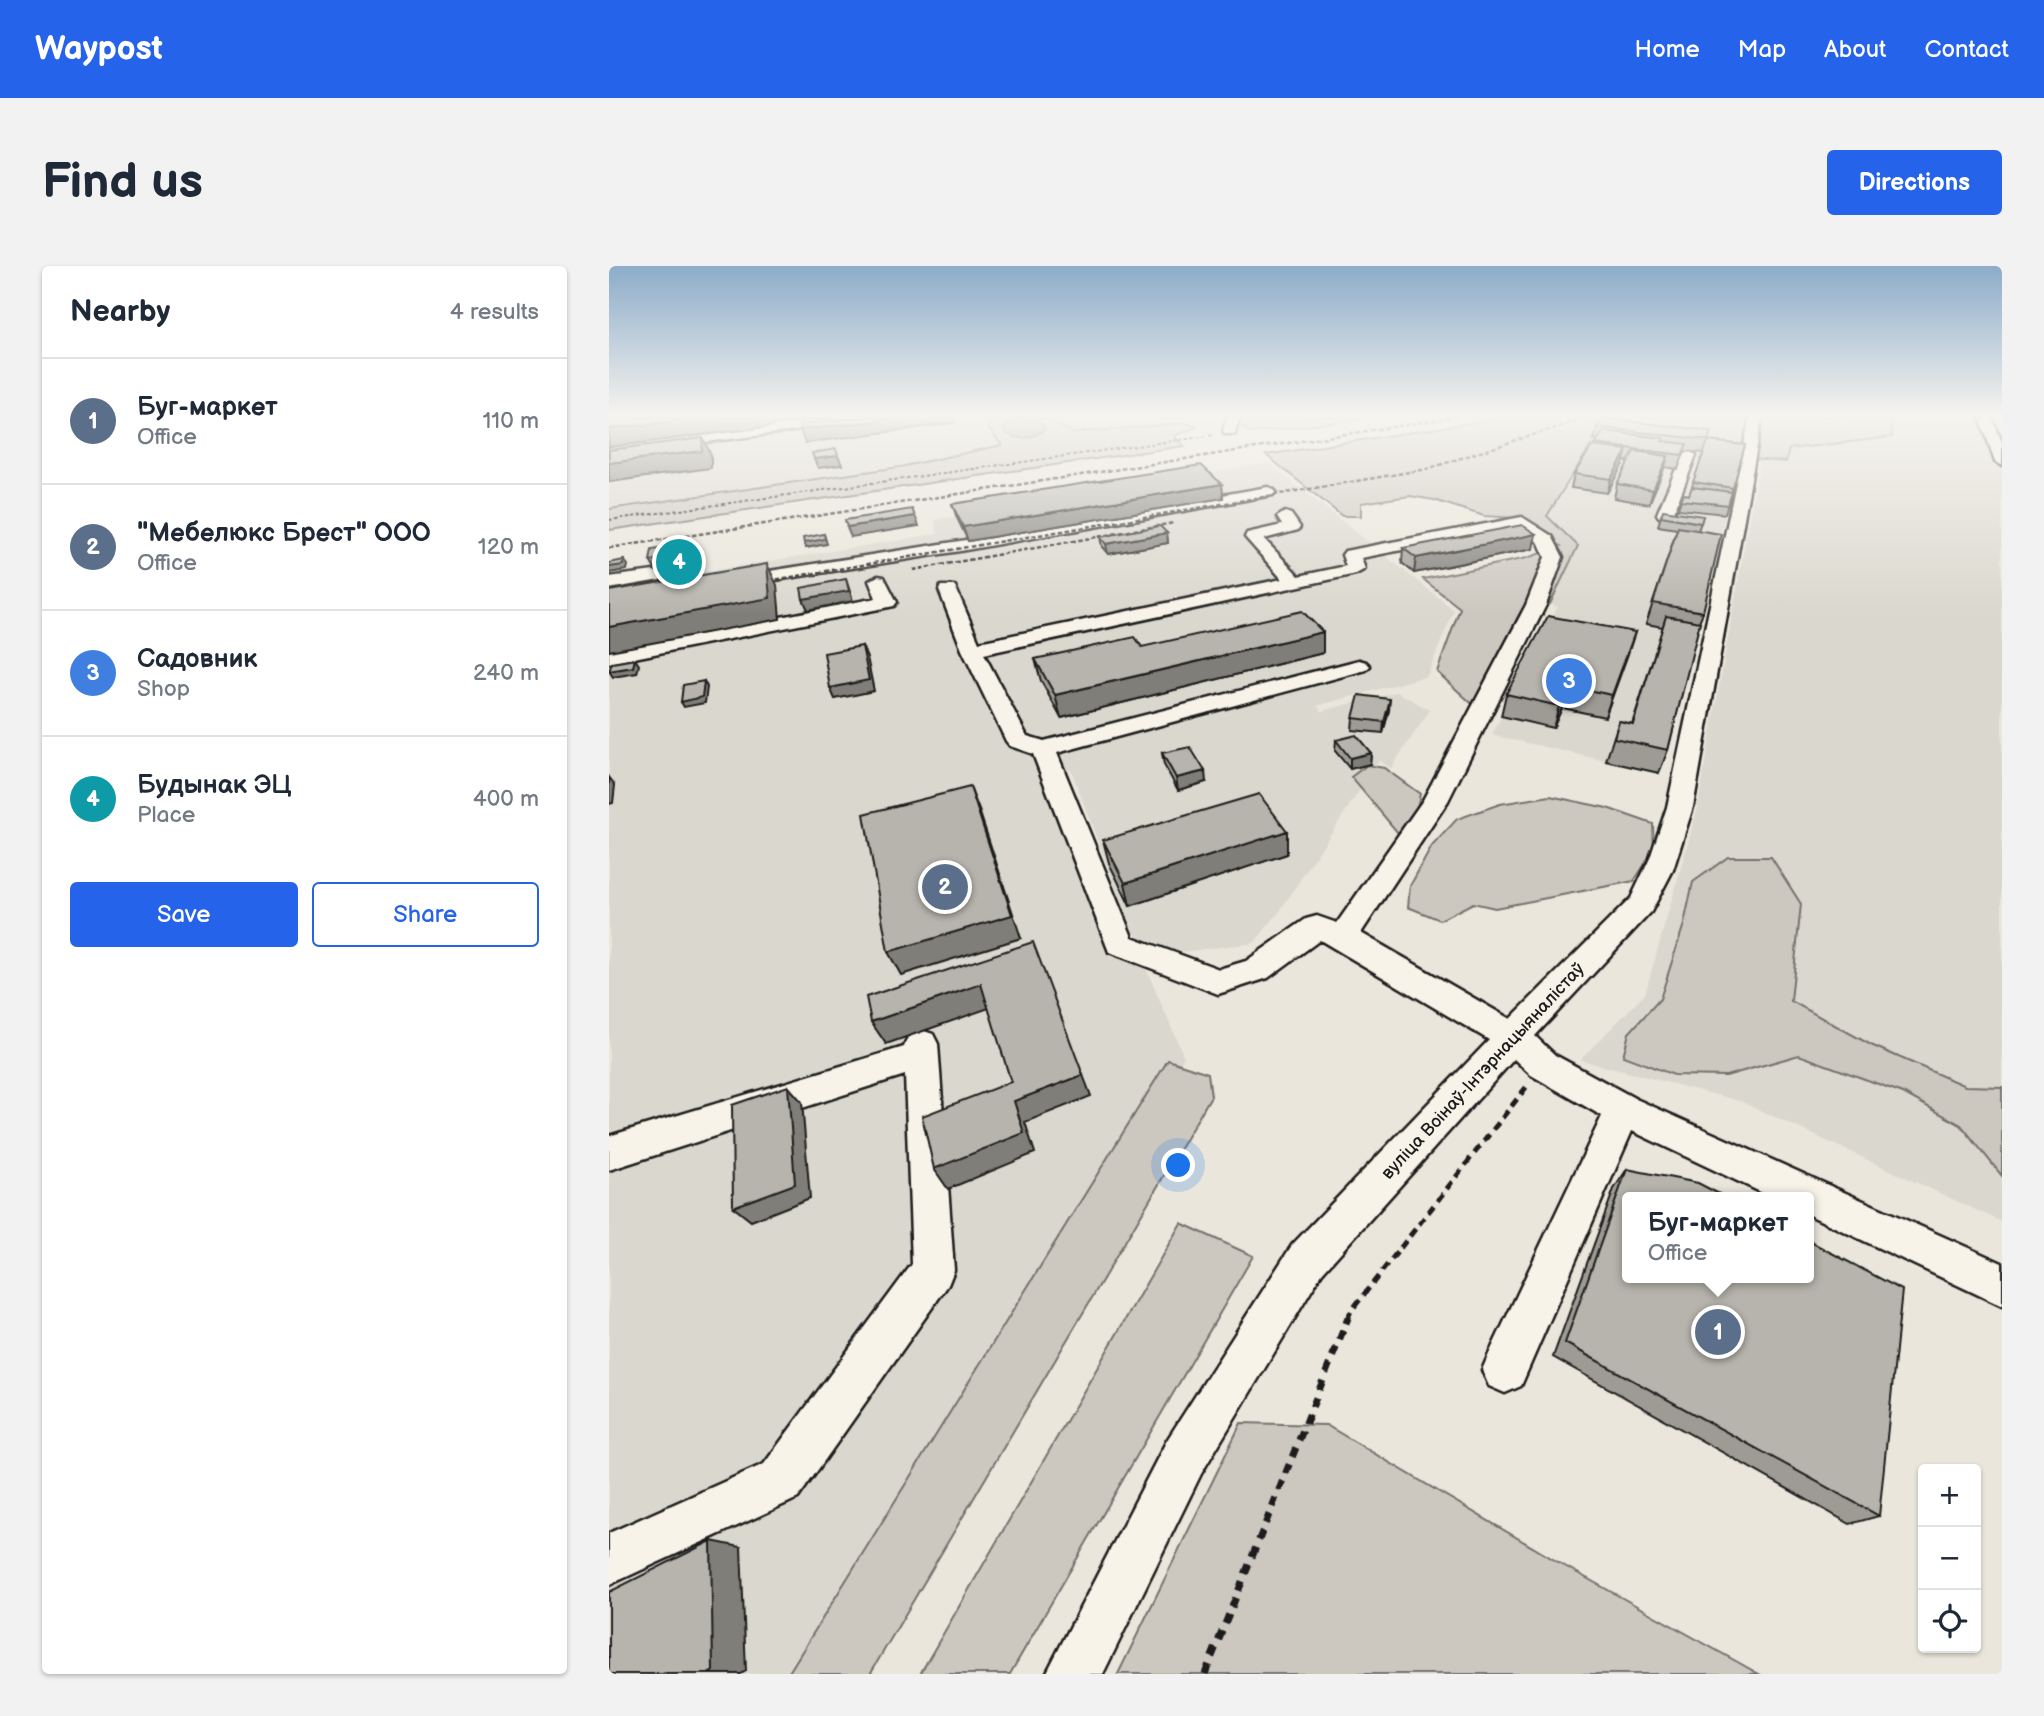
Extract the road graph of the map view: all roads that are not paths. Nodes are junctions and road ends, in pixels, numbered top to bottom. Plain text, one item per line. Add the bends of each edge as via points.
1 (1678, 483) edge
2 (1743, 483) edge
3 (1268, 492) dead end
4 (1665, 514) edge
5 (1285, 517) dead end
6 (654, 576) edge
7 (877, 581) dead end
8 (1295, 582) junction
9 (609, 583) edge
10 (717, 584) edge
11 (949, 590) dead end
12 (972, 650) junction
13 (609, 657) edge
14 (1359, 666) dead end
15 (1043, 749) junction
16 (1343, 937) junction
17 (1513, 1037) junction
18 (1623, 1110) junction
19 (609, 1153) edge
20 (1800, 1192) edge
21 (1814, 1199) edge
22 (2002, 1286) edge
23 (1506, 1370) dead end
24 (609, 1559) edge
25 (1074, 1674) edge

1 - 4 street
2 - 17 street, вуліца Воінаў-Інтэрнацыяналістаў via 1680,807 1656,881 1641,905
3 - 10 street
5 - 8 street via 1292,527 1253,537
6 - 9 street
7 - 13 street via 887,602
8 - 12 street
8 - 16 street via 1356,569 1351,555 1522,522 1546,540 1554,557 1536,605 1435,801
11 - 12 street
12 - 15 street via 1018,741
14 - 15 street
15 - 16 street via 1120,944 1218,982 1257,971 1317,927
16 - 17 street
17 - 18 street via 1543,1065
17 - 25 street, вуліца Воінаў-Інтэрнацыяналістаў via 1307,1259 1184,1457
18 - 20 street
18 - 23 street
19 - 24 street via 921,1050 933,1270 781,1481
21 - 22 street

